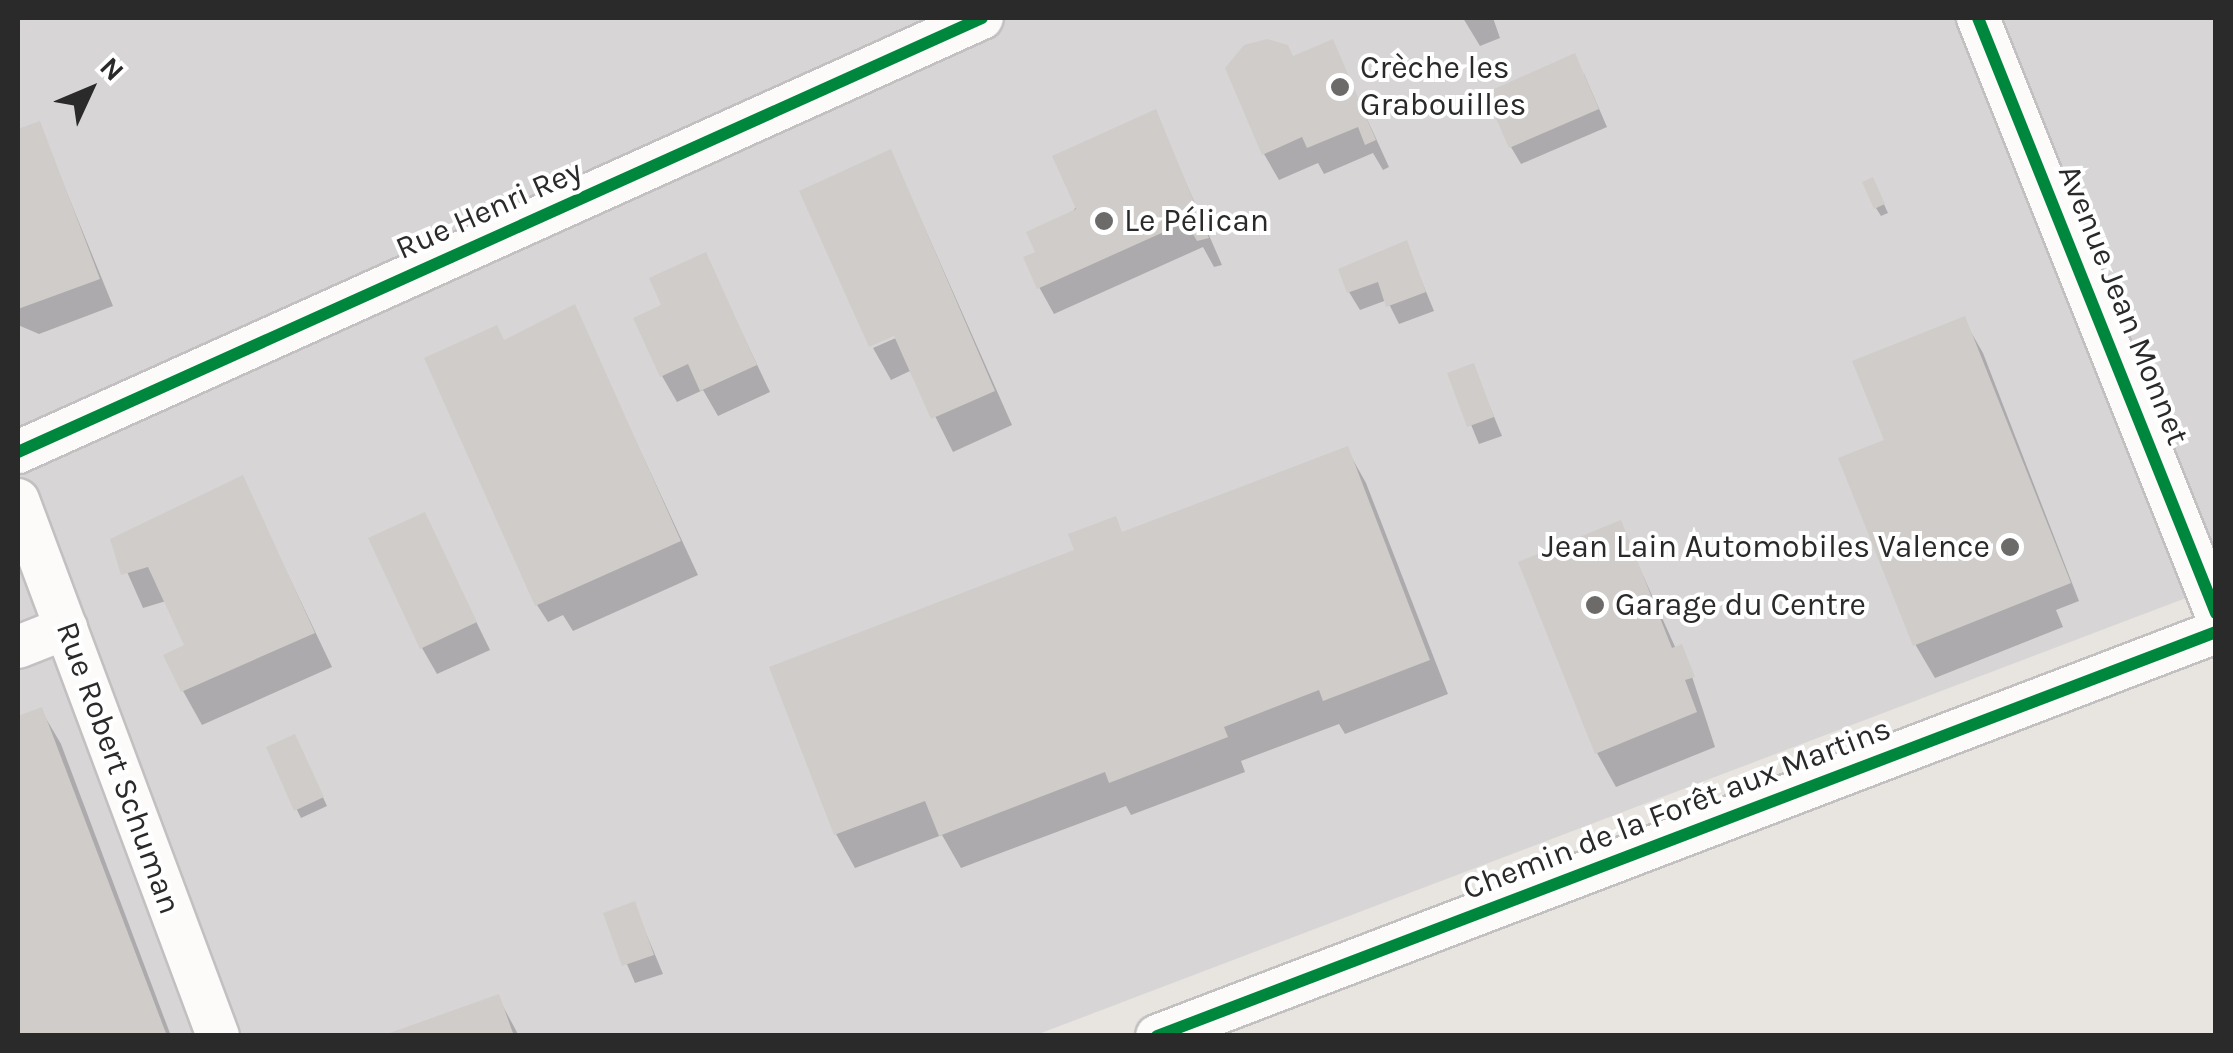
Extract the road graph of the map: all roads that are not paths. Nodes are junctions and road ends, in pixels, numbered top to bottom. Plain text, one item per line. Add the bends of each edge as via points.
1 (982, 18) edge
2 (1978, 18) edge
3 (18, 452) edge
4 (19, 508) edge
5 (2216, 613) edge
6 (66, 628) junction
7 (2216, 632) edge
8 (18, 647) edge
9 (218, 1036) edge
10 (1157, 1036) edge

1 - 3 street, Rue Henri Rey
2 - 5 street, Avenue Jean Monnet
4 - 6 street, Rue Robert Schuman
6 - 8 street
6 - 9 street, Rue Robert Schuman
7 - 10 street, Chemin de la Forêt aux Martins

